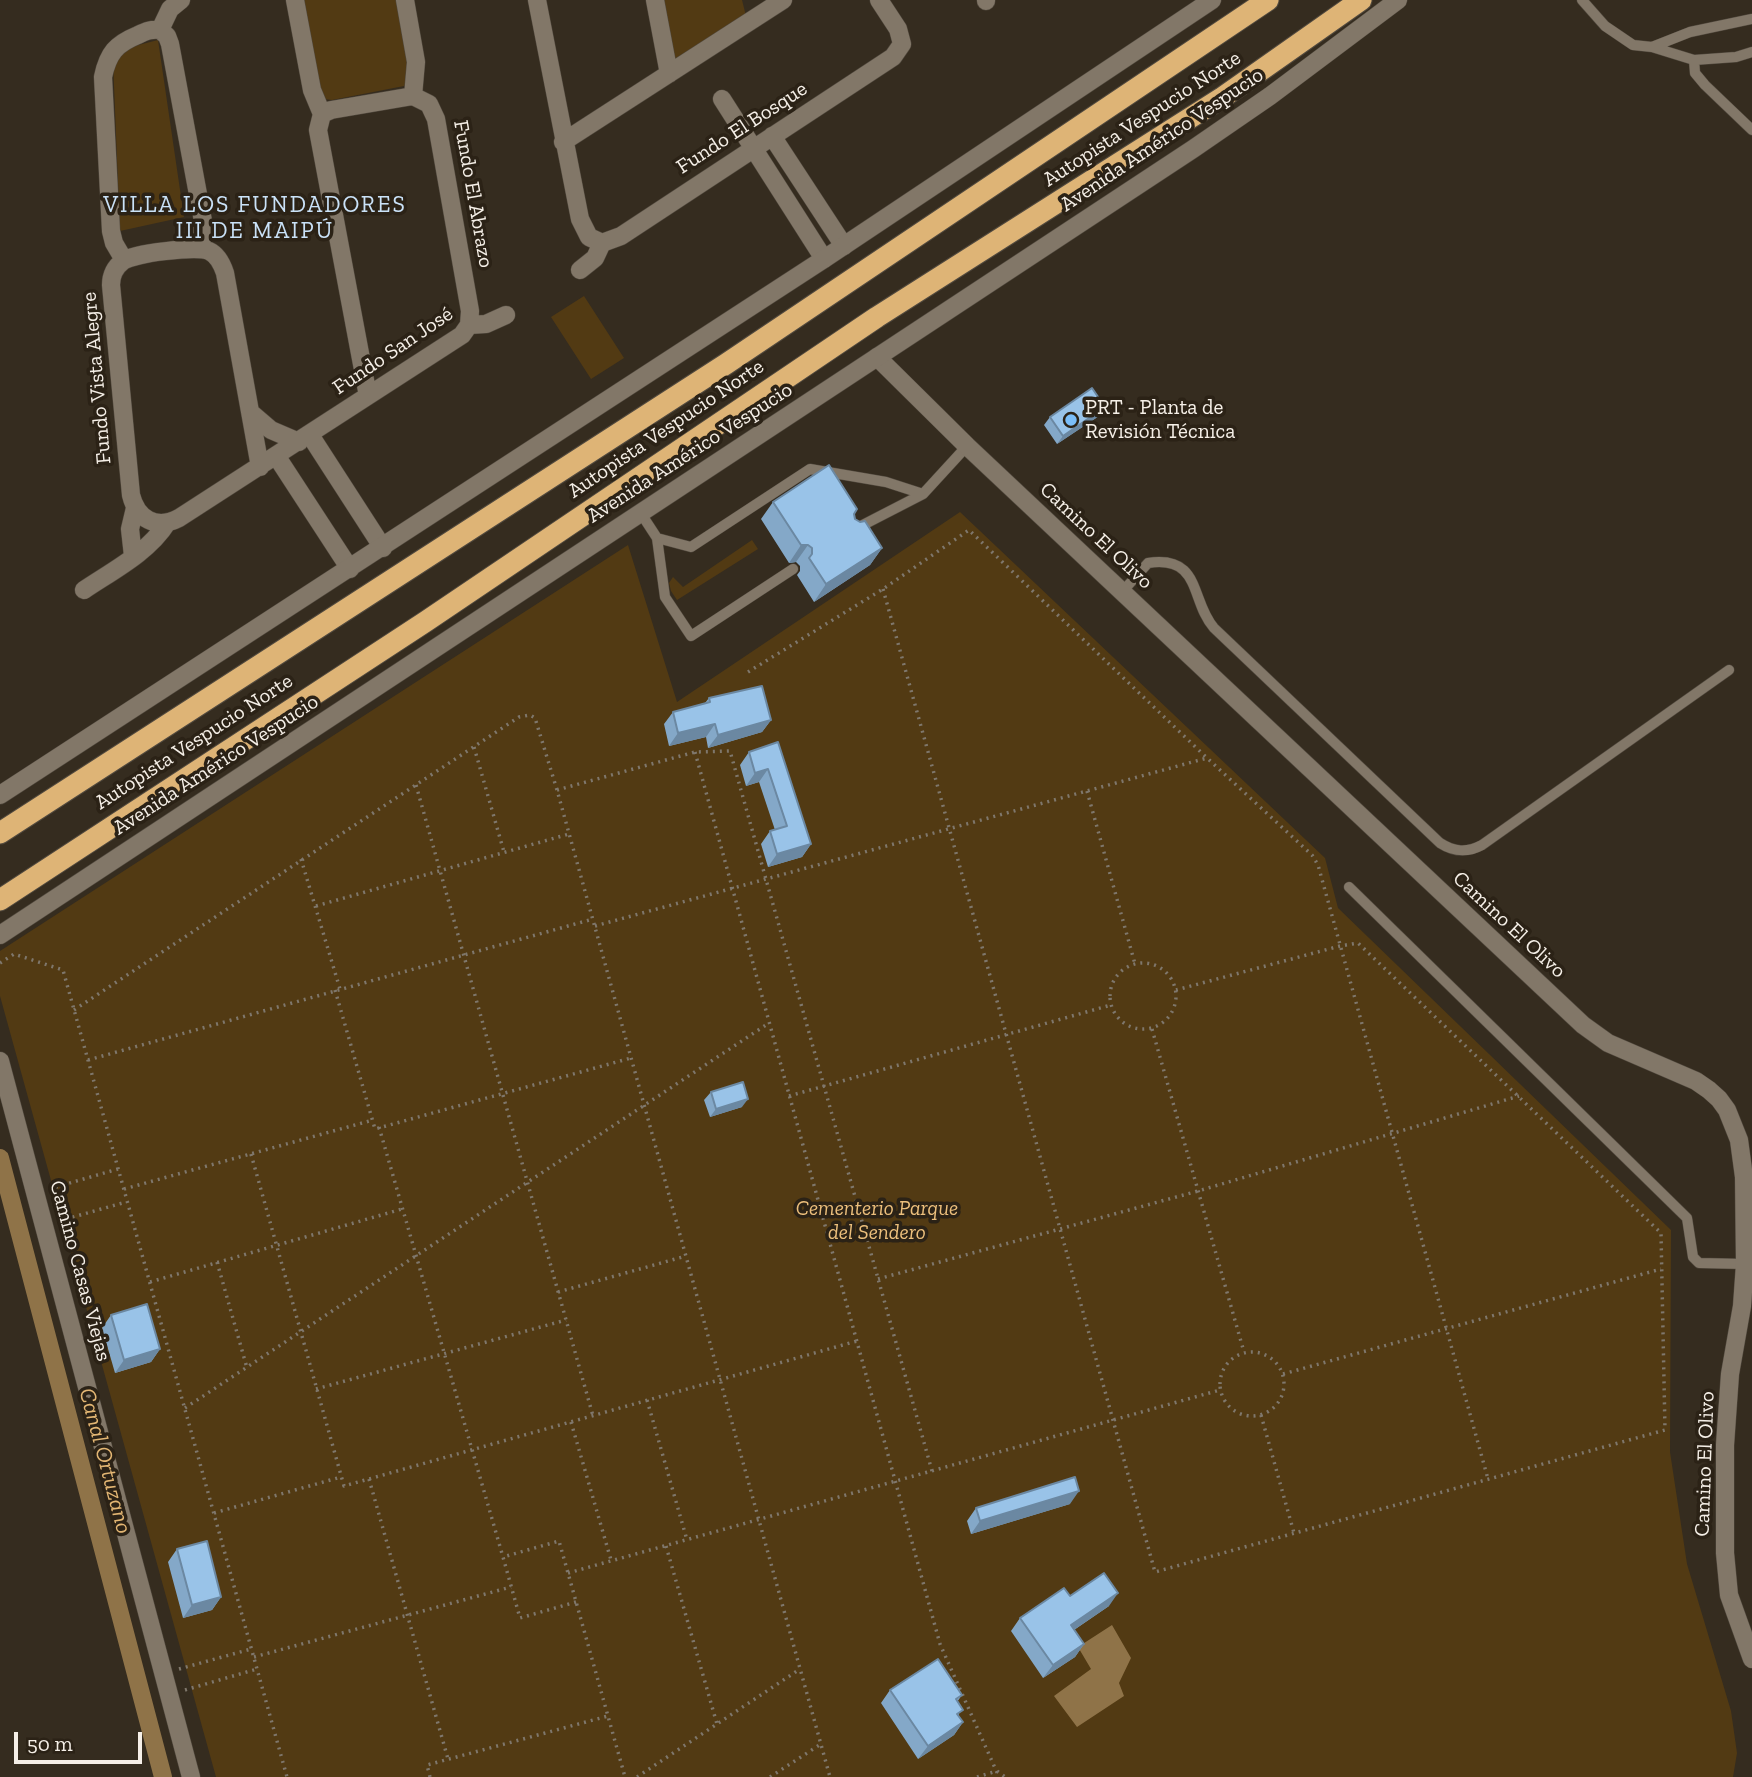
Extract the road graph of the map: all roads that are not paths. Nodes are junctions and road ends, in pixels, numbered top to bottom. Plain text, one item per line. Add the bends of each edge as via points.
1 (181, 0) edge
2 (295, 0) edge
3 (405, 0) edge
4 (537, 0) edge
5 (655, 0) edge
6 (783, 0) edge
7 (879, 0) edge
8 (1212, 0) edge
9 (1268, 0) edge
10 (1361, 0) edge
11 (1398, 0) edge
12 (1582, 0) edge
13 (756, 8) edge
14 (1752, 19) edge
15 (160, 30) junction
16 (1652, 47) junction
17 (1752, 52) edge
18 (1694, 60) junction
19 (669, 74) junction
20 (413, 96) junction
21 (722, 99) dead end
22 (323, 114) junction
23 (1752, 130) edge
24 (772, 136) junction
25 (563, 142) junction
26 (752, 148) junction
27 (805, 187) junction
28 (786, 200) junction
29 (602, 243) junction
30 (844, 246) junction
31 (201, 249) junction
32 (824, 259) junction
33 (124, 260) junction
34 (580, 270) dead end
35 (506, 315) dead end
36 (469, 325) junction
37 (877, 357) junction
38 (368, 396) junction
39 (250, 412) junction
40 (304, 438) junction
41 (967, 446) junction
42 (276, 457) junction
43 (260, 467) junction
44 (923, 494) junction
45 (135, 508) junction
46 (640, 513) junction
47 (158, 523) junction
48 (849, 532) edge
49 (657, 538) junction
50 (383, 548) junction
51 (133, 556) junction
52 (350, 569) junction
53 (793, 569) dead end
54 (83, 590) dead end
55 (1122, 592) junction
56 (1730, 670) dead end
57 (0, 795) edge
58 (0, 833) edge
59 (1349, 887) dead end
60 (0, 900) edge
61 (0, 935) edge
62 (0, 1061) edge
63 (1748, 1239) edge
64 (1745, 1264) junction
65 (1752, 1659) edge
66 (191, 1777) edge

1 - 15 street via 170,9
2 - 22 street via 312,90
3 - 20 street via 417,69
4 - 25 street
5 - 19 street
6 - 13 street
7 - 24 street, Fundo El Bosque via 902,44 893,57
8 - 30 street
9 - 58 highway, Autopista Vespucio Norte via 726,363
10 - 60 highway, Autopista Vespucio Norte via 1223,97 877,317 425,622
11 - 37 street, Avenida Américo Vespucio via 1215,134
12 - 16 lane via 1605,26 1633,45
13 - 19 street
14 - 16 lane via 1690,32
15 - 31 street via 169,39 204,228
15 - 33 street via 147,30 114,47 103,77 111,231
16 - 18 lane
17 - 18 lane
18 - 23 lane via 1695,73 1704,85
19 - 25 street
20 - 22 street
20 - 36 street, Fundo El Abrazo via 429,104 436,119
21 - 26 street
22 - 38 street via 318,138
24 - 26 street, Fundo El Bosque
24 - 27 street
25 - 29 street via 582,225 589,237
26 - 28 street
26 - 29 street, Fundo El Bosque via 621,236
27 - 28 street
27 - 30 street
28 - 32 street
29 - 34 street, Fundo El Bosque via 595,258
30 - 32 street
31 - 33 street
31 - 39 street via 214,255 225,273
32 - 50 street
33 - 45 street, Fundo Vista Alegre via 111,285
35 - 36 street, Fundo San José
36 - 38 street, Fundo San José via 462,335
37 - 41 street, Camino El Olivo
37 - 46 street, Avenida Américo Vespucio
38 - 40 street, Fundo San José
39 - 40 street via 271,430
39 - 43 street
40 - 42 street, Fundo San José
40 - 50 street
41 - 44 lane
41 - 55 street, Camino El Olivo
42 - 43 street, Fundo San José
42 - 52 street
43 - 47 street, Fundo San José via 179,518
44 - 48 lane
44 - 49 lane via 886,482 810,469 691,547
45 - 47 street via 143,519
45 - 51 street, Fundo Vista Alegre via 130,529
46 - 49 lane
46 - 61 street, Avenida Américo Vespucio
47 - 51 street, Fundo San José via 155,540
49 - 53 lane via 665,597 691,636
50 - 52 street
51 - 54 street, Fundo San José
52 - 57 street
55 - 56 lane via 1148,563 1164,562 1181,569 1195,584 1203,612 1214,628 1440,843 1460,851 1482,845
55 - 63 street, Camino El Olivo via 1583,1025 1608,1043 1696,1081 1719,1099 1734,1123 1743,1158
59 - 64 lane via 1687,1218 1693,1257 1699,1263
62 - 66 street, Camino Casas Viejas
63 - 64 street, Camino El Olivo
64 - 65 street, Camino El Olivo via 1725,1445 1725,1553 1729,1595

